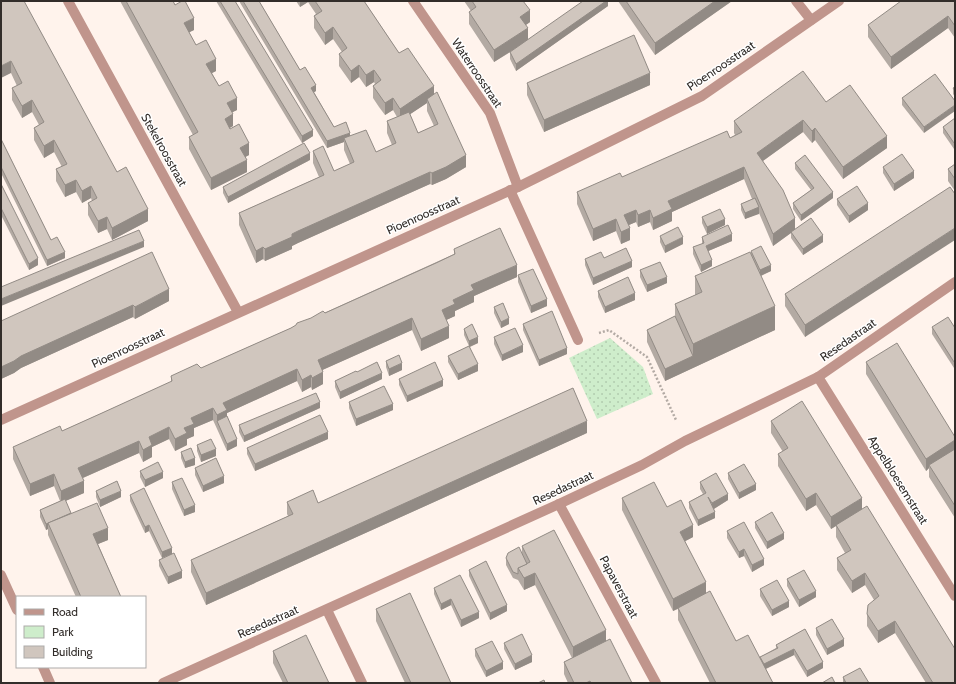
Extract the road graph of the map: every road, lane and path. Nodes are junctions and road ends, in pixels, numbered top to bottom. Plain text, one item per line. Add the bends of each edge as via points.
1 (68, 1) edge
2 (413, 1) edge
3 (796, 1) edge
4 (839, 1) edge
5 (811, 20) junction
6 (514, 188) junction
7 (955, 282) edge
8 (238, 312) junction
9 (578, 340) joint
10 (818, 377) junction
11 (1, 420) edge
12 (685, 441) junction
13 (559, 504) junction
14 (1, 575) edge
15 (955, 596) edge
16 (16, 608) edge
17 (327, 610) junction
18 (43, 668) edge
19 (50, 683) edge
20 (163, 683) edge
21 (362, 683) edge
22 (656, 683) edge

1 - 8 street, Stekelroosstraat
2 - 6 street, Waterroosstraat via 490,113
3 - 5 street
4 - 5 street, Pioenroosstraat
5 - 6 street, Pioenroosstraat via 702,96
6 - 8 street, Pioenroosstraat
6 - 9 street, Waterroosstraat
7 - 10 street, Resedastraat
8 - 11 street, Pioenroosstraat
9 - 12 path via 609,330 647,357
10 - 12 street, Resedastraat
10 - 15 street, Appelbloesemstraat
12 - 13 street, Resedastraat via 642,465
13 - 17 street, Resedastraat
13 - 22 street, Papaverstraat
14 - 16 street
17 - 20 street, Resedastraat
17 - 21 street
18 - 19 street

